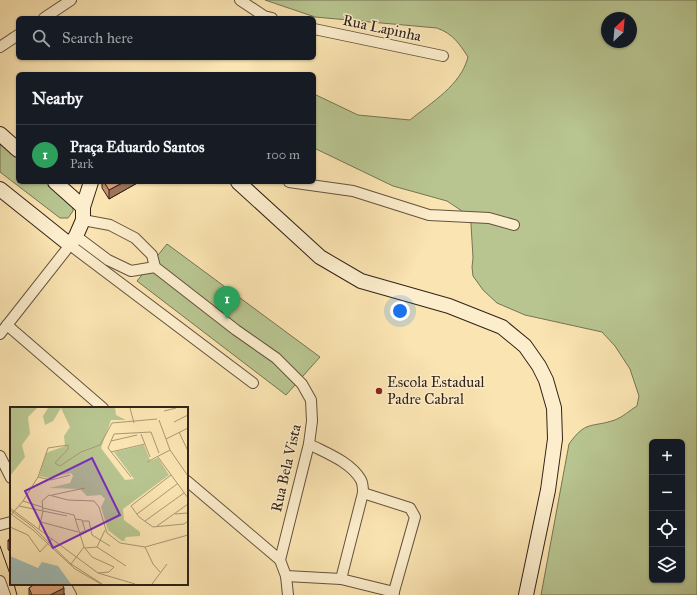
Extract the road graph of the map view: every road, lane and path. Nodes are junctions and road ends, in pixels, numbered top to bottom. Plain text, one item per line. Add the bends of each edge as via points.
1 (71, 0) edge
2 (240, 0) edge
3 (47, 16) edge
4 (264, 16) edge
5 (316, 29) edge
6 (16, 36) edge
7 (0, 47) edge
8 (443, 56) dead end
9 (0, 134) edge
10 (16, 148) edge
11 (57, 184) edge
12 (90, 184) edge
13 (240, 184) edge
14 (303, 184) edge
15 (0, 189) edge
16 (83, 213) junction
17 (514, 225) dead end
18 (73, 241) junction
19 (155, 267) junction
20 (7, 325) junction
21 (0, 334) edge
22 (252, 382) dead end
23 (102, 407) edge
24 (309, 444) junction
25 (0, 456) edge
26 (10, 476) edge
27 (188, 481) edge
28 (364, 493) junction
29 (10, 522) edge
30 (0, 525) edge
31 (280, 560) junction
32 (286, 576) junction
33 (341, 578) junction
34 (0, 581) edge
35 (66, 585) edge
36 (394, 594) edge
37 (5, 595) edge
38 (71, 595) edge
39 (288, 595) edge
40 (526, 595) edge

1 - 3 street
2 - 4 street
5 - 8 street, Rua Lapinha
6 - 7 street
9 - 10 street
11 - 16 street
12 - 16 street
13 - 40 street via 320,257 361,281 449,306 502,327 525,346 539,366 554,408 555,439 548,490
14 - 17 street via 353,191 428,215 489,218
15 - 18 street
16 - 18 street
16 - 19 street via 135,238 152,255
18 - 19 street via 131,271
18 - 20 street
18 - 22 street
19 - 24 street, Rua Bela Vista via 276,358 302,384 310,400 312,421
20 - 21 street
20 - 23 street
24 - 28 street via 346,464 362,482
24 - 31 street, Rua Bela Vista
25 - 26 street
27 - 31 street
28 - 33 street
28 - 36 street via 410,508 415,517
29 - 30 street
31 - 32 street
32 - 33 street
32 - 39 street
33 - 36 street
34 - 37 street
35 - 38 street

